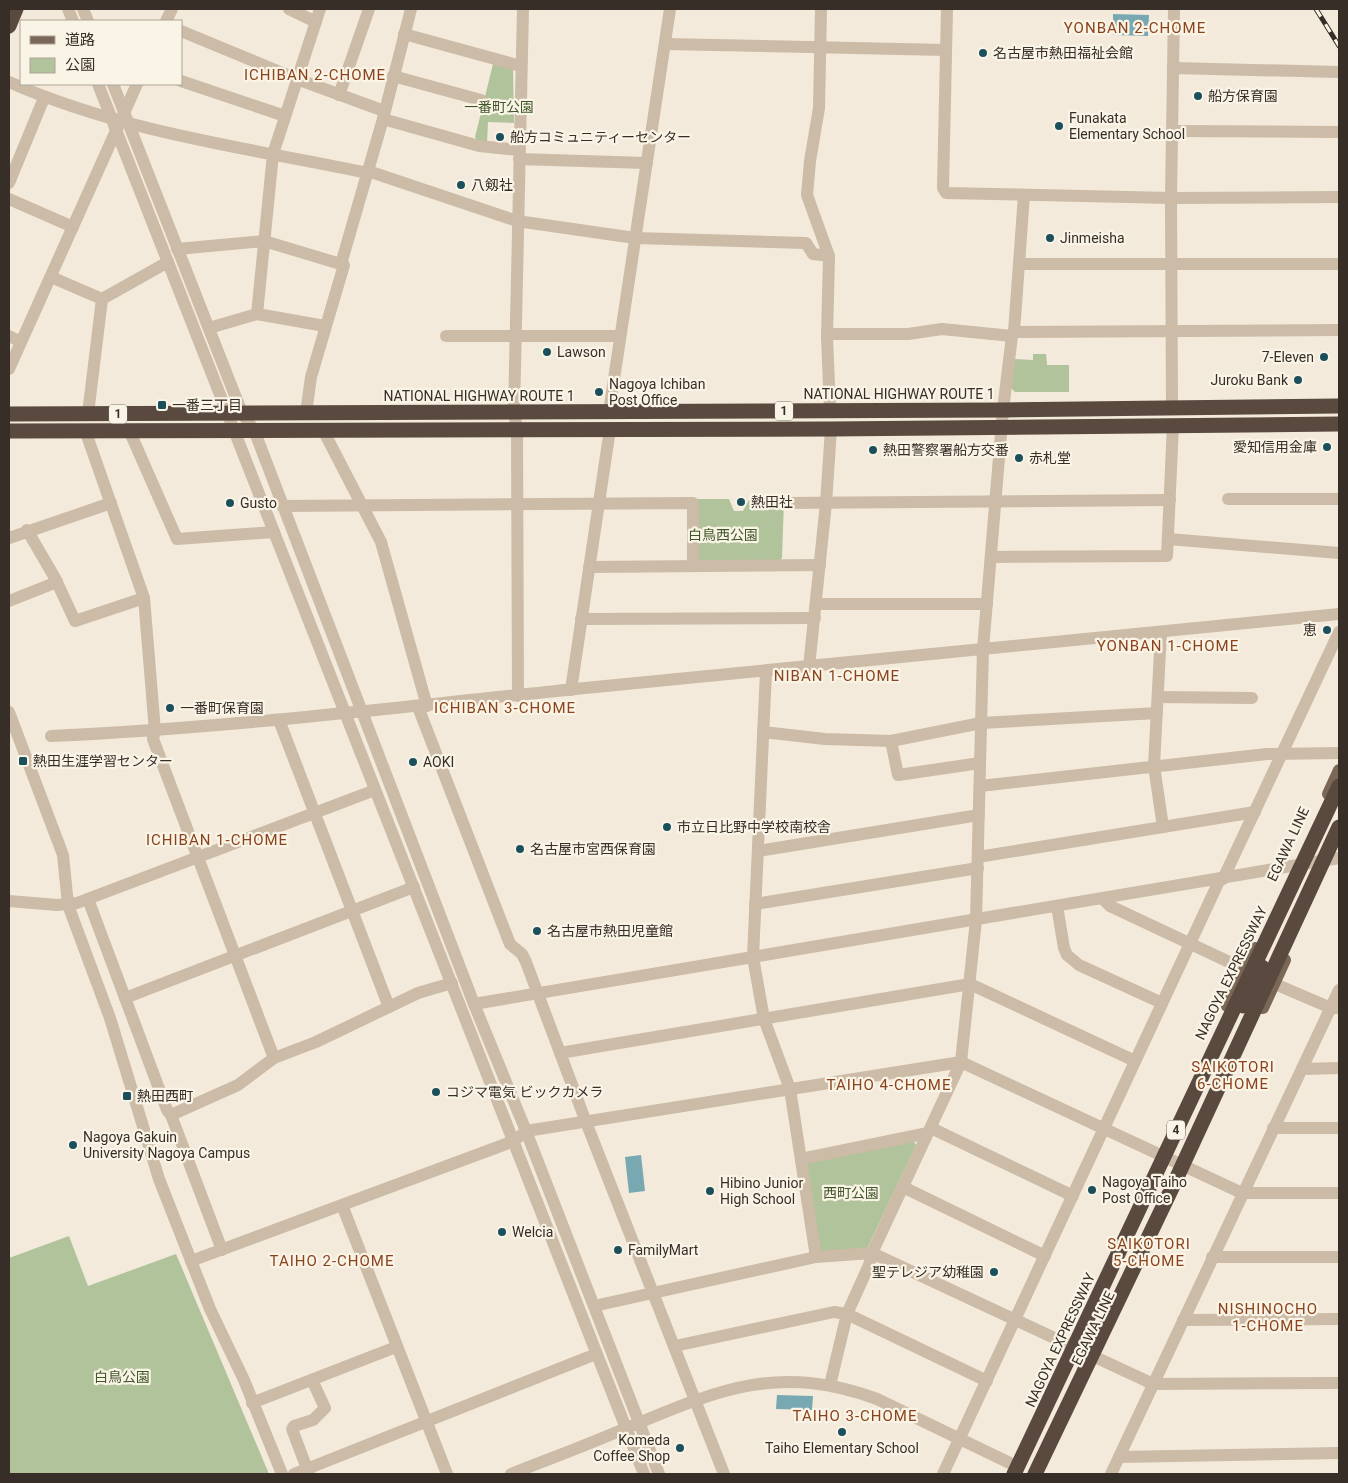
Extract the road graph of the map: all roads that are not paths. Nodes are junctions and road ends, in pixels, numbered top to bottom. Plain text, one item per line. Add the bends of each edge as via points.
1 (16, 9) edge
2 (290, 9) edge
3 (320, 9) edge
4 (369, 9) edge
5 (411, 9) edge
6 (523, 9) edge
7 (670, 9) edge
8 (821, 9) edge
9 (947, 9) edge
10 (1174, 9) edge
11 (316, 22) junction
12 (9, 26) edge
13 (182, 31) edge
14 (404, 34) junction
15 (665, 44) junction
16 (821, 47) junction
17 (946, 50) junction
18 (521, 66) junction
19 (1173, 68) junction
20 (1339, 72) edge
21 (393, 76) junction
22 (297, 79) junction
23 (182, 81) edge
24 (9, 82) edge
25 (99, 85) edge
26 (113, 85) edge
27 (138, 85) edge
28 (339, 94) junction
29 (44, 98) junction
30 (481, 100) dead end
31 (384, 115) junction
32 (285, 116) junction
33 (120, 122) junction
34 (1172, 132) junction
35 (1339, 132) edge
36 (273, 154) junction
37 (519, 155) junction
38 (647, 164) junction
39 (368, 172) junction
40 (9, 183) edge
41 (1024, 195) junction
42 (1339, 197) edge
43 (9, 198) edge
44 (1171, 198) junction
45 (517, 220) junction
46 (73, 227) junction
47 (635, 238) junction
48 (264, 241) junction
49 (177, 249) junction
50 (828, 256) junction
51 (168, 262) junction
52 (341, 264) junction
53 (1019, 264) junction
54 (1171, 264) junction
55 (1339, 264) edge
56 (51, 277) junction
57 (102, 299) junction
58 (258, 314) junction
59 (325, 326) junction
60 (208, 328) junction
61 (1339, 330) edge
62 (1172, 332) junction
63 (1013, 334) junction
64 (9, 336) edge
65 (446, 336) dead end
66 (516, 336) junction
67 (620, 336) junction
68 (827, 337) junction
69 (21, 342) junction
70 (9, 369) edge
71 (1339, 406) edge
72 (1172, 408) junction
73 (830, 410) junction
74 (1003, 410) junction
75 (514, 412) junction
76 (609, 412) junction
77 (235, 413) junction
78 (306, 413) junction
79 (9, 414) edge
80 (88, 414) junction
81 (1339, 424) edge
82 (1173, 425) junction
83 (1002, 427) junction
84 (516, 429) junction
85 (610, 429) junction
86 (831, 429) junction
87 (85, 430) junction
88 (129, 430) junction
89 (235, 430) junction
90 (254, 430) junction
91 (322, 430) junction
92 (9, 431) edge
93 (1228, 499) dead end
94 (1339, 499) edge
95 (1170, 500) junction
96 (996, 502) junction
97 (786, 503) dead end
98 (826, 503) junction
99 (111, 504) junction
100 (598, 504) junction
101 (517, 505) junction
102 (282, 506) junction
103 (364, 506) junction
104 (27, 530) junction
105 (274, 532) junction
106 (9, 538) edge
107 (1168, 539) junction
108 (1339, 553) edge
109 (991, 557) junction
110 (820, 565) junction
111 (693, 566) junction
112 (589, 567) junction
113 (57, 582) junction
114 (144, 598) junction
115 (9, 602) edge
116 (816, 604) junction
117 (987, 604) junction
118 (1339, 614) edge
119 (814, 618) junction
120 (581, 619) junction
121 (1162, 632) junction
122 (1339, 632) edge
123 (983, 650) junction
124 (809, 667) junction
125 (766, 671) junction
126 (571, 690) junction
127 (518, 696) junction
128 (1158, 697) junction
129 (1252, 698) dead end
130 (423, 706) junction
131 (9, 712) edge
132 (361, 713) junction
133 (1157, 713) junction
134 (345, 715) junction
135 (279, 720) junction
136 (981, 723) junction
137 (155, 731) junction
138 (763, 732) junction
139 (51, 736) dead end
140 (890, 741) junction
141 (1339, 753) edge
142 (1282, 754) junction
143 (980, 763) junction
144 (1154, 766) junction
145 (1339, 770) edge
146 (980, 786) junction
147 (1339, 786) edge
148 (375, 790) junction
149 (1339, 806) edge
150 (1255, 812) junction
151 (314, 813) junction
152 (979, 815) junction
153 (1163, 827) junction
154 (1339, 827) edge
155 (1339, 842) edge
156 (758, 851) junction
157 (197, 858) junction
158 (1335, 858) edge
159 (978, 862) junction
160 (1295, 865) junction
161 (1222, 879) junction
162 (1319, 886) junction
163 (414, 887) junction
164 (88, 899) junction
165 (1103, 899) junction
166 (9, 901) edge
167 (68, 904) junction
168 (755, 904) junction
169 (1057, 906) junction
170 (352, 911) junction
171 (976, 920) junction
172 (1190, 943) junction
173 (235, 956) junction
174 (753, 957) junction
175 (1244, 969) junction
176 (452, 983) junction
177 (970, 984) junction
178 (1275, 984) junction
179 (1339, 990) edge
180 (537, 993) junction
181 (125, 998) junction
182 (1162, 1003) junction
183 (474, 1004) junction
184 (389, 1007) junction
185 (1335, 1008) edge
186 (764, 1019) junction
187 (560, 1053) junction
188 (274, 1058) junction
189 (1136, 1060) junction
190 (961, 1062) junction
191 (1339, 1068) edge
192 (1302, 1069) junction
193 (1202, 1072) junction
194 (790, 1089) junction
195 (171, 1114) junction
196 (586, 1122) junction
197 (1273, 1128) junction
198 (1339, 1128) edge
199 (929, 1130) junction
200 (1103, 1130) junction
201 (526, 1131) junction
202 (514, 1140) junction
203 (1158, 1154) junction
204 (801, 1159) junction
205 (1187, 1169) junction
206 (903, 1187) junction
207 (1339, 1193) edge
208 (1242, 1194) junction
209 (1073, 1196) junction
210 (342, 1205) junction
211 (222, 1250) junction
212 (872, 1252) junction
213 (1045, 1256) junction
214 (816, 1257) junction
215 (1212, 1257) junction
216 (1339, 1257) edge
217 (191, 1261) junction
218 (653, 1294) junction
219 (594, 1306) junction
220 (847, 1314) junction
221 (1339, 1319) edge
222 (1016, 1320) junction
223 (1183, 1320) junction
224 (1070, 1345) junction
225 (674, 1346) junction
226 (396, 1347) junction
227 (596, 1354) junction
228 (1095, 1358) junction
229 (312, 1380) junction
230 (986, 1382) junction
231 (1339, 1383) edge
232 (1154, 1384) junction
233 (830, 1385) junction
234 (695, 1400) junction
235 (252, 1403) junction
236 (426, 1422) junction
237 (632, 1425) junction
238 (960, 1439) junction
239 (1339, 1453) edge
240 (1119, 1457) junction
241 (308, 1472) edge
242 (1017, 1472) edge
243 (282, 1474) edge
244 (294, 1474) edge
245 (447, 1474) edge
246 (511, 1474) edge
247 (644, 1474) edge
248 (659, 1474) edge
249 (724, 1474) edge
250 (943, 1474) edge
251 (1035, 1474) edge
252 (1040, 1474) edge
253 (1112, 1474) edge

1 - 12 highway
2 - 11 street
3 - 11 street
4 - 28 street
5 - 14 street
6 - 18 street
7 - 15 street
8 - 16 street
9 - 17 street
10 - 19 street
11 - 22 street
13 - 22 street
14 - 18 street
14 - 21 street
15 - 16 street
15 - 38 street
16 - 17 street
16 - 50 street via 820,108 806,195
17 - 41 street via 943,188 946,193
18 - 37 street
19 - 20 street
19 - 34 street
21 - 30 street
21 - 31 street
22 - 28 street
22 - 32 street
23 - 32 street
24 - 29 street
25 - 33 street
26 - 33 street
27 - 33 street
28 - 31 street
29 - 33 street
29 - 40 street
31 - 37 street via 479,146
31 - 39 street
32 - 36 street
33 - 36 street
33 - 46 street
33 - 49 street
33 - 51 street
34 - 35 street
34 - 44 street
36 - 39 street
36 - 48 street
37 - 38 street
37 - 45 street
38 - 47 street
39 - 45 street
39 - 52 street
41 - 44 street
41 - 53 street
42 - 44 street
43 - 46 street
44 - 54 street
45 - 47 street
45 - 66 street
46 - 56 street
47 - 50 street via 806,243 812,254
47 - 67 street
48 - 49 street
48 - 52 street
48 - 58 street
49 - 60 street
50 - 68 street
51 - 57 street
51 - 77 street
52 - 59 street via 344,264
53 - 54 street
53 - 63 street
54 - 55 street
54 - 62 street
56 - 57 street
56 - 69 street
57 - 80 street
58 - 59 street
58 - 60 street
59 - 78 street via 311,377
60 - 77 street
61 - 62 street
62 - 63 street
62 - 72 street
63 - 68 street via 942,329 908,334 832,334
63 - 74 street
64 - 69 street
65 - 66 street
66 - 67 street
66 - 75 street
67 - 76 street
68 - 73 street
69 - 70 street
71 - 72 highway, NATIONAL HIGHWAY ROUTE 1 / 1
72 - 74 highway, NATIONAL HIGHWAY ROUTE 1 / 1
73 - 74 highway, NATIONAL HIGHWAY ROUTE 1 / 1
73 - 76 highway, NATIONAL HIGHWAY ROUTE 1 / 1
74 - 83 street
75 - 76 highway, NATIONAL HIGHWAY ROUTE 1 / 1
75 - 78 highway, NATIONAL HIGHWAY ROUTE 1 / 1
75 - 84 street
77 - 78 highway, NATIONAL HIGHWAY ROUTE 1 / 1
77 - 80 highway, NATIONAL HIGHWAY ROUTE 1 / 1
77 - 89 street
77 - 90 street
79 - 80 highway, NATIONAL HIGHWAY ROUTE 1 / 1
81 - 82 highway, 1
82 - 83 highway, 1
82 - 95 street
83 - 86 highway, 1
83 - 96 street
84 - 85 highway, 1
84 - 91 highway, 1
84 - 101 street
85 - 86 highway, 1
85 - 100 street
86 - 98 street
87 - 88 highway, 1
87 - 92 highway, 1
87 - 99 street
88 - 89 highway, 1
88 - 105 street via 177,539
89 - 90 highway, 1
89 - 105 street
90 - 91 highway, 1
90 - 102 street
91 - 103 street
93 - 94 street
95 - 96 street
95 - 107 street
96 - 98 street
96 - 109 street
97 - 98 street
98 - 110 street
99 - 104 street
99 - 114 street
100 - 101 street
100 - 111 street via 693,503
100 - 112 street
101 - 103 street
101 - 127 street
102 - 103 street
102 - 132 street
103 - 130 street via 381,542
104 - 106 street
104 - 113 street
105 - 134 street
107 - 108 street
107 - 109 street via 1167,556
109 - 117 street
110 - 111 street
110 - 116 street
111 - 112 street
112 - 120 street
113 - 114 street via 75,621
113 - 115 street
114 - 137 street
116 - 117 street
116 - 119 street
117 - 123 street
118 - 121 street
119 - 120 street
119 - 124 street
120 - 126 street
121 - 123 street
121 - 128 street
122 - 142 street
123 - 124 street
123 - 136 street
124 - 125 street
125 - 126 street
125 - 138 street
126 - 127 street
127 - 130 street
128 - 129 street
128 - 133 street
130 - 132 street
130 - 180 street via 510,944 525,959
131 - 167 street via 63,855
132 - 134 street
132 - 183 street
133 - 136 street
133 - 144 street
134 - 135 street
134 - 148 street
135 - 137 street
135 - 151 street
136 - 140 street
136 - 143 street
137 - 139 street
137 - 157 street via 153,739
138 - 140 street via 826,739
138 - 156 street
140 - 143 street via 898,775
141 - 142 street
142 - 144 street
142 - 150 street
143 - 146 street
144 - 146 street
144 - 153 street
145 - 160 main road, EGAWA LINE
146 - 152 street
147 - 193 highway, NAGOYA EXPRESSWAY / 4, bridge
148 - 151 street
148 - 163 street
149 - 193 highway via 1215,1064
150 - 153 street
150 - 161 street
151 - 157 street
151 - 170 street
152 - 156 street
152 - 159 street
153 - 159 street
154 - 251 highway, 4, bridge
155 - 158 main road, EGAWA LINE
156 - 168 street
157 - 164 street
157 - 173 street
158 - 160 street
158 - 162 main road, EGAWA LINE
159 - 168 street
159 - 171 street
160 - 161 street
160 - 175 main road, EGAWA LINE
161 - 165 street
161 - 172 street
162 - 178 main road, EGAWA LINE
162 - 242 highway via 1302,902 1284,933 1222,1066 1204,1091 1092,1326
163 - 170 street
163 - 176 street
164 - 167 street
164 - 181 street
165 - 169 street
165 - 172 street via 1110,906
166 - 167 street
167 - 217 street via 110,1018 158,1179
168 - 174 street
169 - 171 street
169 - 182 street via 1067,955 1079,964
170 - 173 street
170 - 184 street
171 - 174 street
171 - 177 street
172 - 175 street
172 - 182 street
173 - 181 street
173 - 188 street
174 - 180 street
174 - 186 street
175 - 203 main road, EGAWA LINE
176 - 184 street via 418,993
176 - 202 street via 487,1079
177 - 186 street
177 - 189 street
177 - 190 street
178 - 185 street
178 - 205 main road, EGAWA LINE
179 - 185 street
180 - 183 street
180 - 187 street
181 - 195 street
182 - 189 street
183 - 201 street
184 - 188 street
185 - 192 street
186 - 187 street
186 - 194 street
187 - 196 street
188 - 195 street via 238,1085
189 - 200 street
190 - 194 street
190 - 199 street
190 - 200 street
191 - 192 street
192 - 197 street
193 - 242 highway, NAGOYA EXPRESSWAY / 4, bridge
194 - 196 street
194 - 204 street
195 - 211 street
196 - 201 street
196 - 218 street
197 - 198 street
197 - 208 street
199 - 204 street
199 - 206 street
199 - 209 street
200 - 203 street
200 - 209 street
201 - 202 street
201 - 219 street
202 - 210 street
202 - 227 street
203 - 205 street
203 - 224 main road, EGAWA LINE
204 - 214 street
205 - 208 street
205 - 228 main road, EGAWA LINE
206 - 212 street
206 - 213 street
207 - 208 street
208 - 215 street
209 - 213 street
210 - 211 street
210 - 226 street
211 - 217 street
212 - 214 street
212 - 220 street
212 - 222 street
213 - 222 street
214 - 218 street
215 - 216 street
215 - 223 street
217 - 235 street
218 - 219 street
218 - 225 street
219 - 237 street
220 - 225 street via 824,1313
220 - 230 street
220 - 233 street
221 - 223 street
222 - 224 street
222 - 230 street
223 - 232 street
224 - 228 street
224 - 242 main road, EGAWA LINE
225 - 234 street
226 - 229 street
226 - 236 street
227 - 236 street
227 - 237 street
228 - 232 street
228 - 252 main road, EGAWA LINE
229 - 235 street
229 - 241 street via 325,1408 312,1420 292,1429
230 - 238 street
231 - 232 street
232 - 240 street
233 - 234 street via 799,1381 764,1382
233 - 238 street via 877,1399
234 - 237 street
234 - 249 street
235 - 243 street
236 - 241 street
236 - 245 street
237 - 246 street
237 - 247 street
237 - 248 street
238 - 242 street
238 - 250 street
239 - 240 street
240 - 253 street
241 - 244 street

